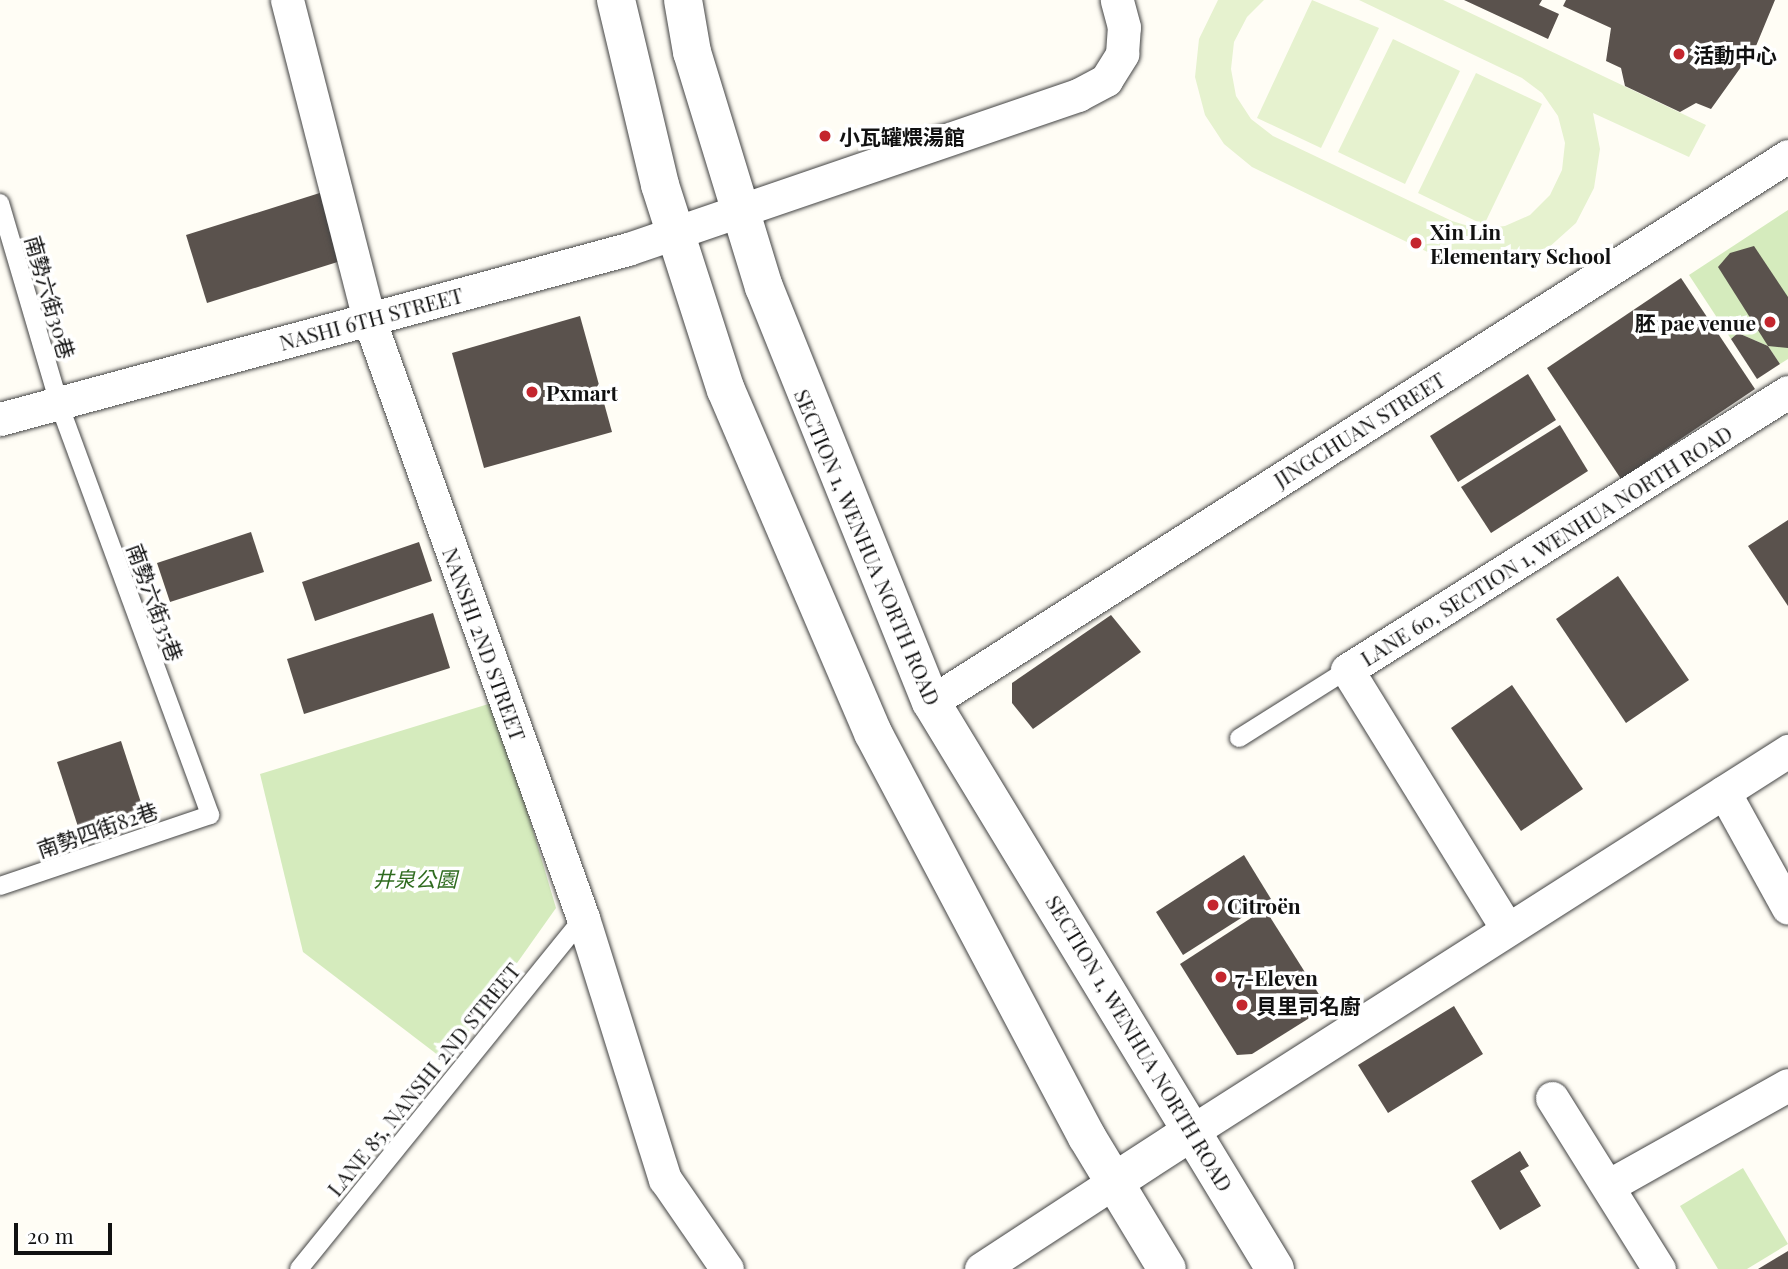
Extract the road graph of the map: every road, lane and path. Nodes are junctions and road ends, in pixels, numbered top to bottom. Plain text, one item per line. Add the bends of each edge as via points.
1 (287, 0) edge
2 (616, 0) edge
3 (683, 0) edge
4 (1117, 0) edge
5 (1788, 156) edge
6 (0, 203) edge
7 (740, 212) junction
8 (674, 234) junction
9 (369, 319) junction
10 (1788, 392) edge
11 (59, 404) junction
12 (0, 419) edge
13 (1347, 670) junction
14 (931, 702) junction
15 (1239, 738) dead end
16 (1788, 751) edge
17 (1724, 792) junction
18 (209, 816) joint
19 (0, 886) edge
20 (1788, 908) edge
21 (583, 918) junction
22 (1506, 927) junction
23 (1788, 1085) edge
24 (1552, 1098) dead end
25 (1194, 1130) junction
26 (1114, 1182) junction
27 (1608, 1186) junction
28 (299, 1269) edge
29 (727, 1269) edge
30 (981, 1269) edge
31 (1167, 1269) edge
32 (1275, 1269) edge
33 (1659, 1269) edge

1 - 9 street, NANSHI 2ND STREET
2 - 8 street
3 - 7 street, SECTION 1, WENHUA NORTH ROAD via 692,52
4 - 7 street, NASHI 6TH STREET via 1124,27 1122,54 1106,80 1078,95
5 - 14 street, JINGCHUAN STREET
6 - 11 lane, 南勢六街30巷
7 - 8 street, NASHI 6TH STREET
7 - 14 street, SECTION 1, WENHUA NORTH ROAD via 800,385
8 - 9 street, NASHI 6TH STREET
8 - 26 street via 726,390 873,733
9 - 11 street, NASHI 6TH STREET
9 - 21 street, NANSHI 2ND STREET
10 - 13 street, LANE 60, SECTION 1, WENHUA NORTH ROAD
11 - 12 street, NASHI 6TH STREET
11 - 18 lane, 南勢六街35巷
13 - 15 lane
13 - 22 street, LANE 60, SECTION 1, WENHUA NORTH ROAD
14 - 25 street, SECTION 1, WENHUA NORTH ROAD
16 - 17 street
17 - 20 street
17 - 22 street
18 - 19 lane, 南勢四街82巷
21 - 28 lane, LANE 85, NANSHI 2ND STREET
21 - 29 street, NANSHI 2ND STREET via 665,1179
22 - 25 street
23 - 27 street
24 - 27 street
25 - 26 street
25 - 32 street, SECTION 1, WENHUA NORTH ROAD
26 - 30 street
26 - 31 street
27 - 33 street

